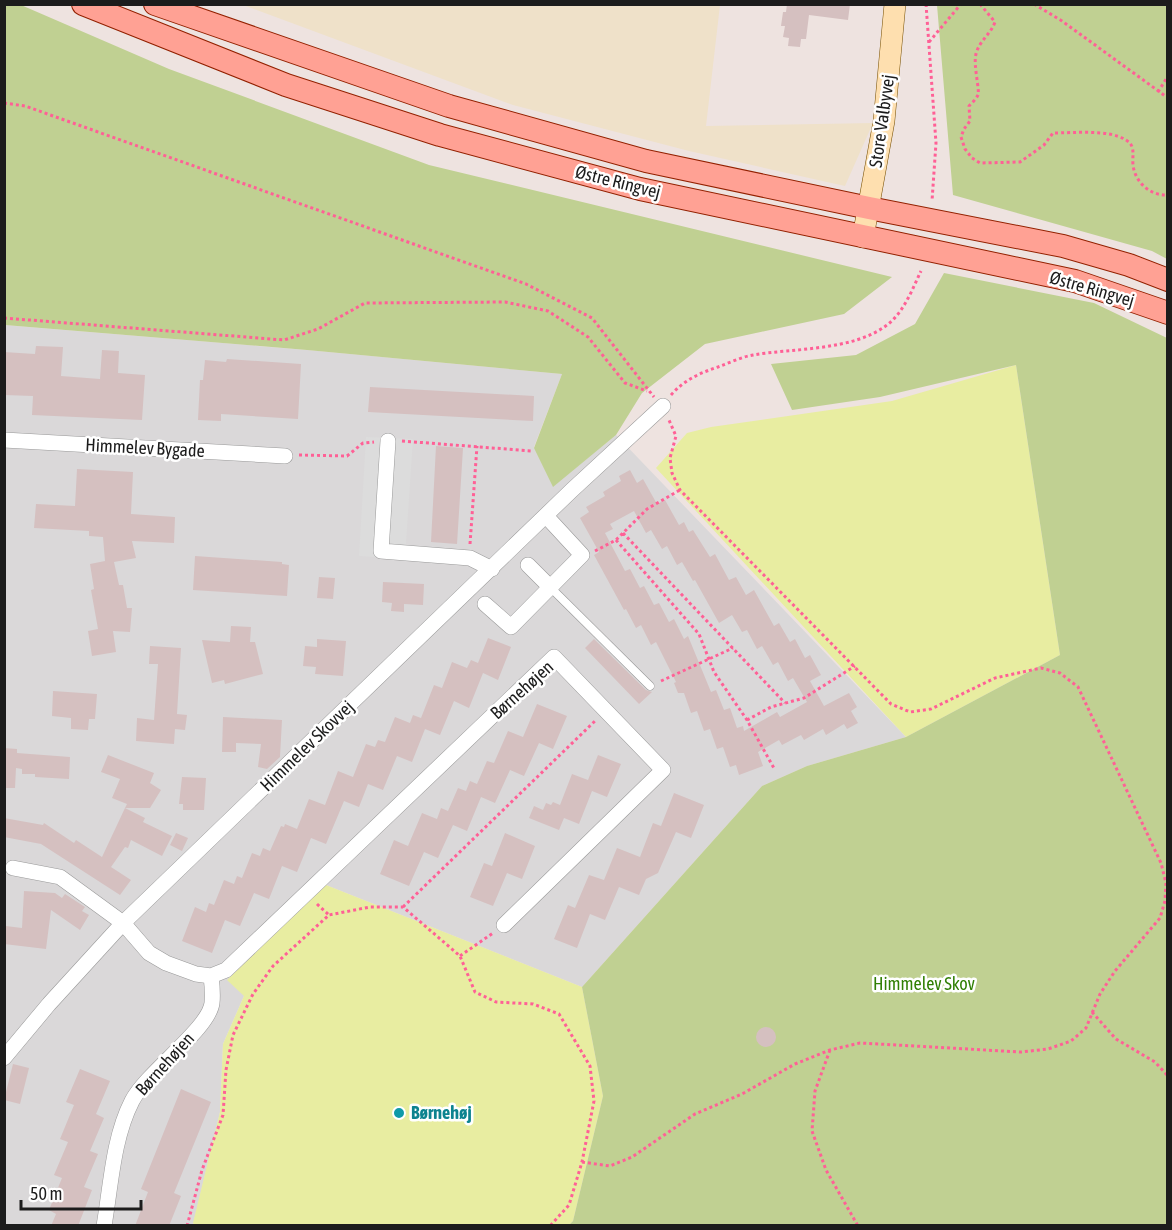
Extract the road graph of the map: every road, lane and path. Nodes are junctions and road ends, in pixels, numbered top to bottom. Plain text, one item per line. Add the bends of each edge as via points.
1 (82, 4) edge
2 (155, 4) edge
3 (895, 4) edge
4 (926, 4) edge
5 (961, 4) edge
6 (980, 4) edge
7 (1034, 4) edge
8 (929, 42) junction
9 (1167, 76) edge
10 (1158, 92) junction
11 (1167, 98) edge
12 (4, 103) edge
13 (1167, 195) edge
14 (932, 201) dead end
15 (869, 208) junction
16 (863, 237) junction
17 (921, 271) dead end
18 (1167, 280) edge
19 (1167, 313) edge
20 (4, 318) edge
21 (648, 392) junction
22 (663, 406) junction
23 (4, 440) edge
24 (388, 441) junction
25 (477, 446) junction
26 (532, 451) dead end
27 (312, 454) dead end
28 (285, 456) dead end
29 (680, 490) junction
30 (546, 516) junction
31 (623, 533) junction
32 (615, 540) junction
33 (582, 555) junction
34 (470, 558) junction
35 (528, 565) dead end
36 (492, 569) junction
37 (550, 588) junction
38 (485, 604) dead end
39 (733, 648) junction
40 (709, 659) junction
41 (855, 666) junction
42 (650, 686) joint
43 (785, 703) junction
44 (606, 711) junction
45 (747, 720) junction
46 (775, 770) dead end
47 (13, 868) dead end
48 (403, 907) junction
49 (123, 923) junction
50 (504, 925) joint
51 (460, 956) junction
52 (211, 976) junction
53 (1092, 1012) junction
54 (830, 1050) junction
55 (4, 1058) edge
56 (1167, 1076) edge
57 (582, 1162) junction
58 (104, 1226) edge
59 (187, 1226) edge
60 (550, 1226) edge
61 (858, 1226) edge

1 - 16 main road, Østre Ringvej via 286,85 440,135 640,189
2 - 15 main road, Østre Ringvej via 449,106 646,161
3 - 15 street, Store Valbyvej via 884,121
4 - 8 path
5 - 8 path
6 - 13 path via 995,22 975,57 979,92 969,106 970,121 961,137 972,158 980,163 1020,162 1053,133 1114,134 1134,149 1133,166 1140,183 1150,192
7 - 10 path
8 - 14 path via 936,143
9 - 10 path
10 - 11 path
12 - 21 path via 25,106 526,284 592,318
15 - 16 street, Store Valbyvej
15 - 18 main road, Østre Ringvej via 1063,246
16 - 19 main road, Østre Ringvej via 1075,281
17 - 22 path via 907,301 887,325 862,338 750,355 693,377 679,386
20 - 21 path via 284,340 318,329 365,303 505,302 548,311 588,337 625,383
21 - 22 path
22 - 29 path via 676,436 670,458
22 - 30 street, Himmelev Skovvej
23 - 28 street, Himmelev Bygade
24 - 25 path
24 - 27 path via 363,443 347,456
24 - 34 street via 381,551
25 - 26 path
25 - 34 path
29 - 31 path via 648,509
29 - 41 path
30 - 33 street
30 - 36 street, Himmelev Skovvej
31 - 32 path
31 - 39 path
32 - 33 path
32 - 40 path via 699,634
33 - 37 street
34 - 36 street
35 - 37 street
36 - 49 street, Himmelev Skovvej
37 - 38 street via 511,627
37 - 42 lane
39 - 40 path
39 - 43 path
40 - 42 path
40 - 45 path
41 - 43 path via 804,698
41 - 53 path via 891,704 910,712 931,709 995,678 1041,668 1060,673 1078,687 1161,863 1166,882 1160,918 1115,971
43 - 45 path
44 - 48 path
44 - 50 street, Børnehøjen via 663,770
44 - 52 street, Børnehøjen via 554,657 226,970
45 - 46 path
47 - 49 street via 60,877
48 - 51 path
48 - 59 path via 370,907 329,915 273,966 253,994 233,1035 223,1115 202,1170
49 - 52 street via 149,953 166,963
49 - 55 street, Himmelev Skovvej
50 - 51 path
51 - 57 path via 475,992 496,1002 533,1004 559,1014 590,1066 594,1101
52 - 58 street, Børnehøjen via 212,1005 204,1022 148,1077 132,1100 120,1130
53 - 54 path via 1086,1028 1071,1041 1048,1049 1021,1052 860,1042
53 - 56 path via 1116,1039 1155,1062
54 - 57 path via 695,1114 632,1157 610,1166
54 - 61 path via 815,1091 812,1131 826,1170
57 - 60 path via 569,1205

